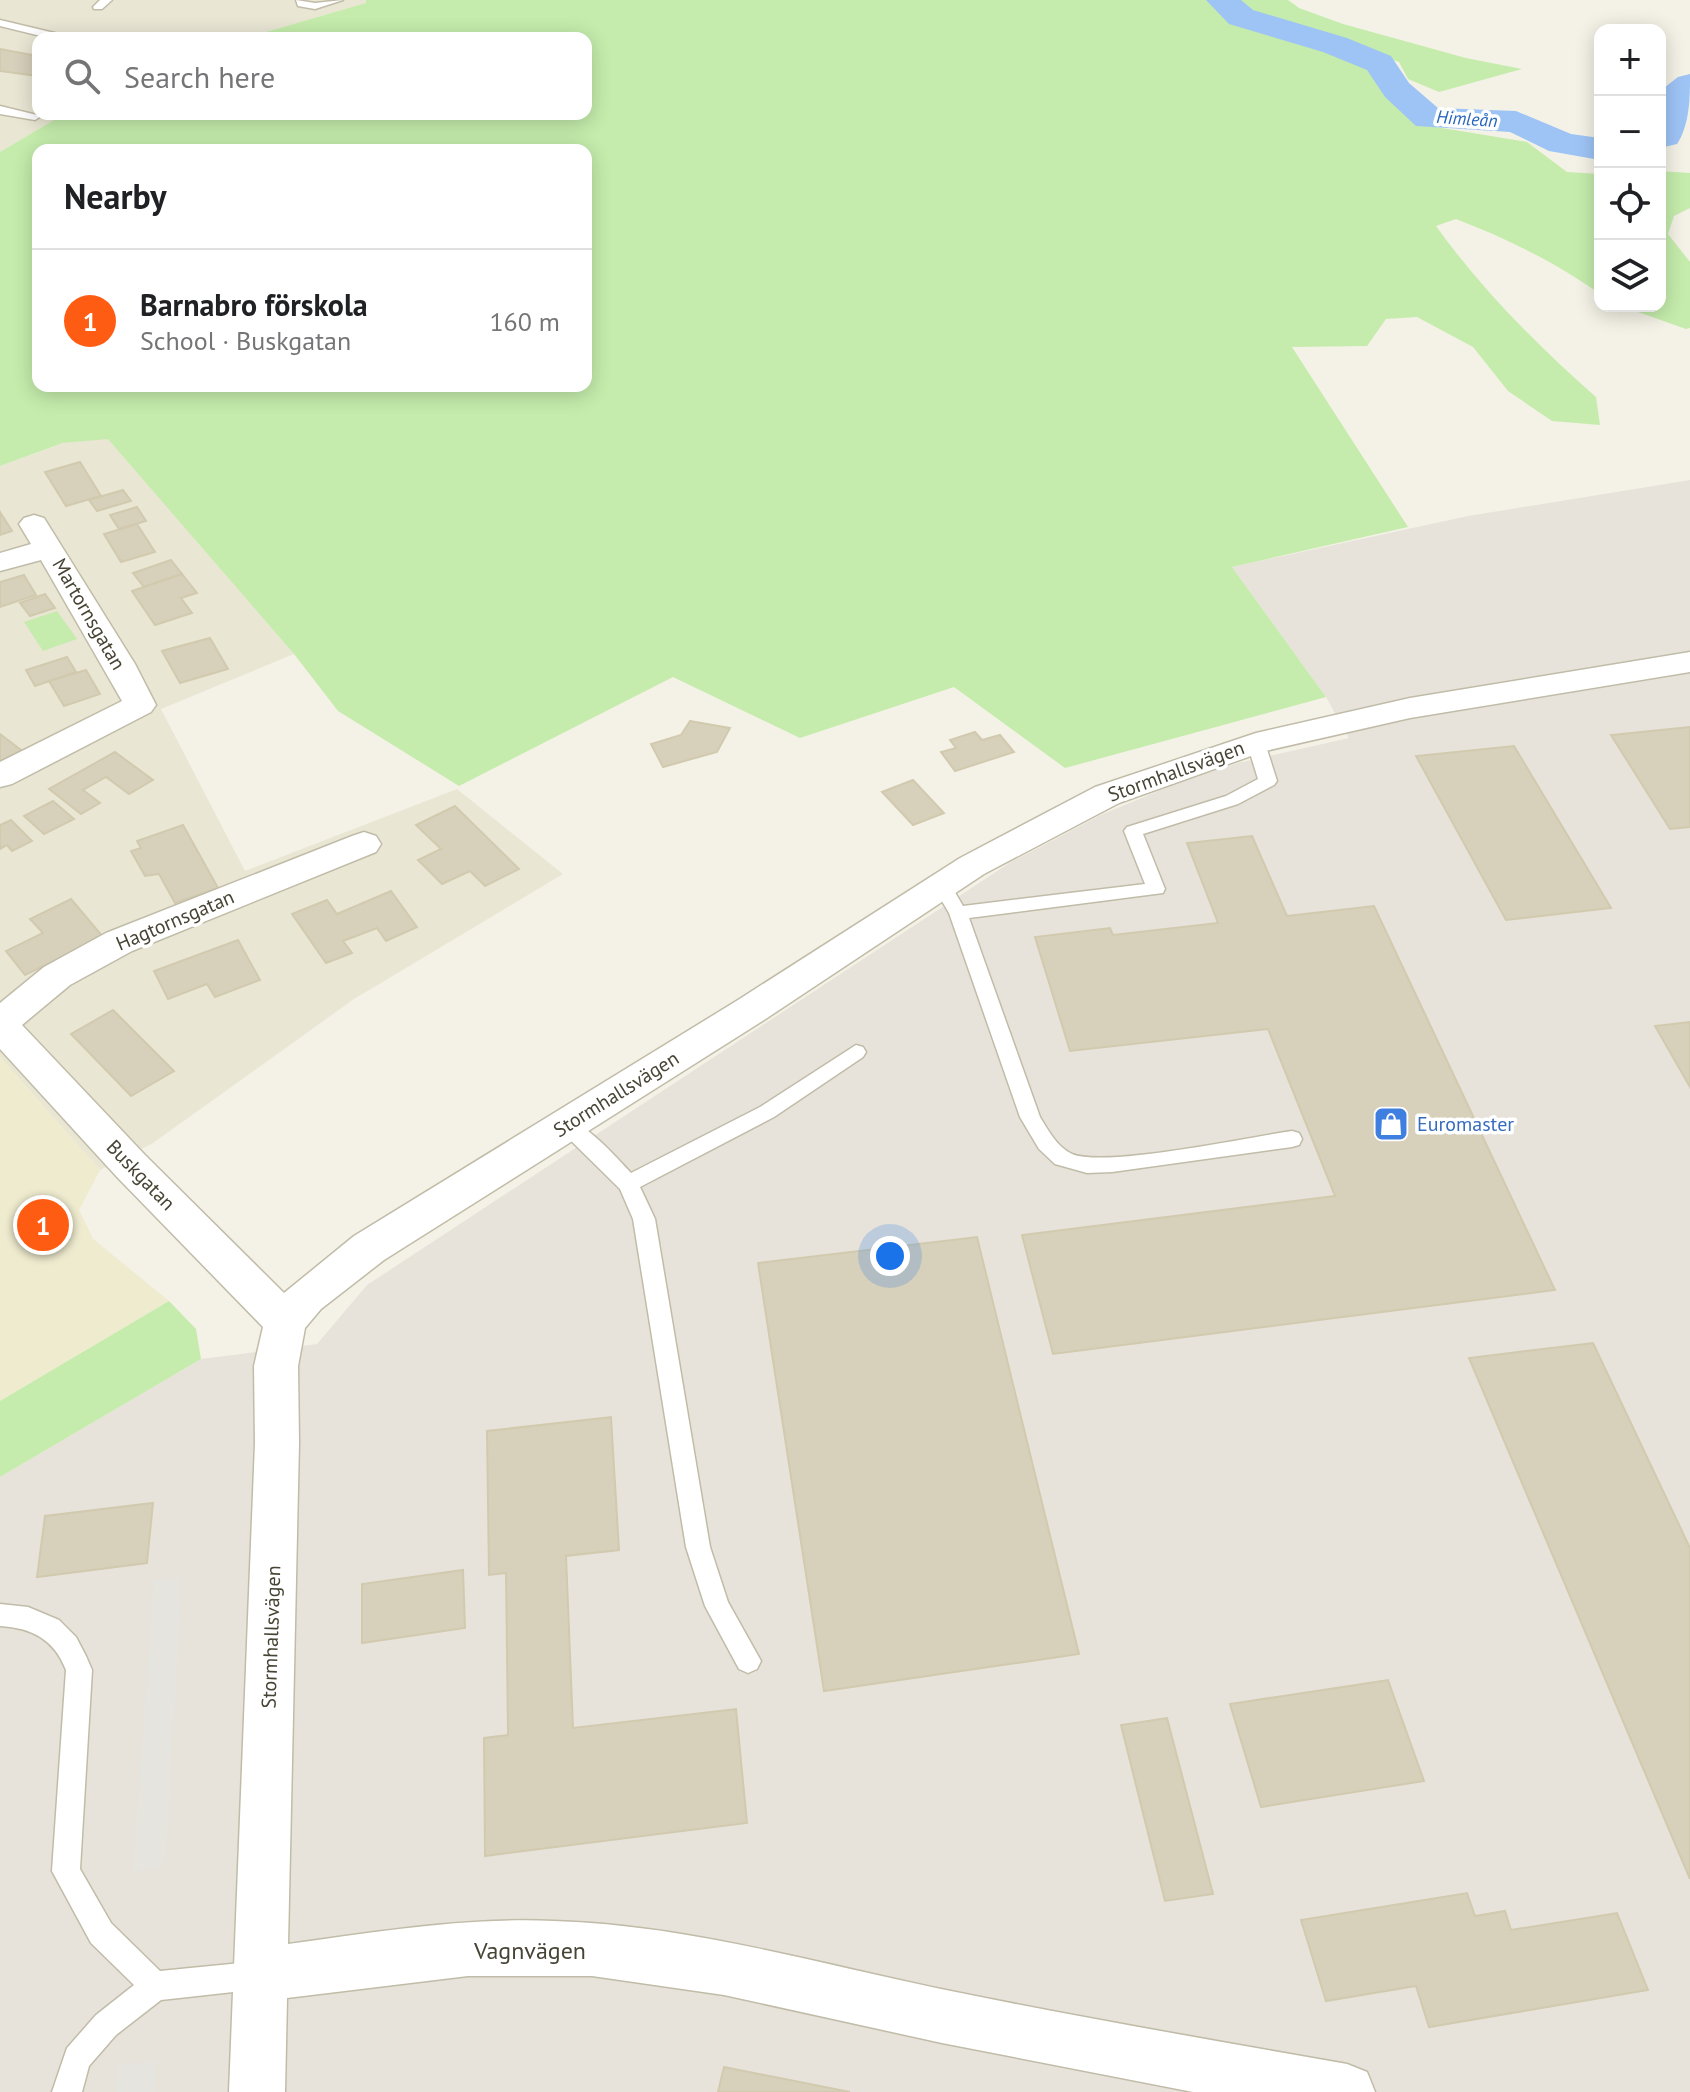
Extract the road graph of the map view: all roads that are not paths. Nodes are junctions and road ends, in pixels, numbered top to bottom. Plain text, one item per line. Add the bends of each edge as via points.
1 (301, 0) edge
2 (338, 0) edge
3 (0, 23) edge
4 (38, 32) edge
5 (0, 110) edge
6 (32, 115) edge
7 (0, 562) edge
8 (1690, 662) edge
9 (1256, 743) junction
10 (0, 776) edge
11 (364, 844) dead end
12 (950, 900) junction
13 (0, 1024) edge
14 (856, 1052) dead end
15 (565, 1125) junction
16 (1292, 1139) dead end
17 (628, 1184) junction
18 (285, 1322) junction
19 (0, 1615) edge
20 (748, 1661) dead end
21 (261, 1975) junction
22 (155, 1986) junction
23 (67, 2092) edge
24 (257, 2092) edge
25 (1347, 2092) edge

1 - 2 lane via 315,6
3 - 4 lane
5 - 6 lane
7 - 10 street, Martornsgatan via 42,536 140,705
8 - 9 street, Stormhallsvägen via 1410,708
9 - 12 street, Stormhallsvägen via 1107,795 1018,841
9 - 12 lane via 1268,781 1232,800 1133,831 1156,889
11 - 13 street, Hagtornsgatan via 119,942 57,976
12 - 15 street, Stormhallsvägen
12 - 16 lane via 1030,1117 1046,1147 1071,1162 1104,1165
13 - 18 street, Buskgatan
14 - 17 lane via 767,1112
15 - 17 lane
15 - 18 street, Stormhallsvägen via 369,1248 306,1297
17 - 20 lane via 644,1219 698,1547 717,1606
18 - 21 street, Stormhallsvägen via 276,1366
19 - 22 lane via 54,1628 72,1648 79,1670 78,1723 66,1871 101,1933
21 - 22 lane, Vagnvägen
21 - 24 street, Stormhallsvägen
21 - 25 street, Vagnvägen via 414,1954 591,1949 688,1962 1030,2035
22 - 23 lane via 106,2025 77,2058

